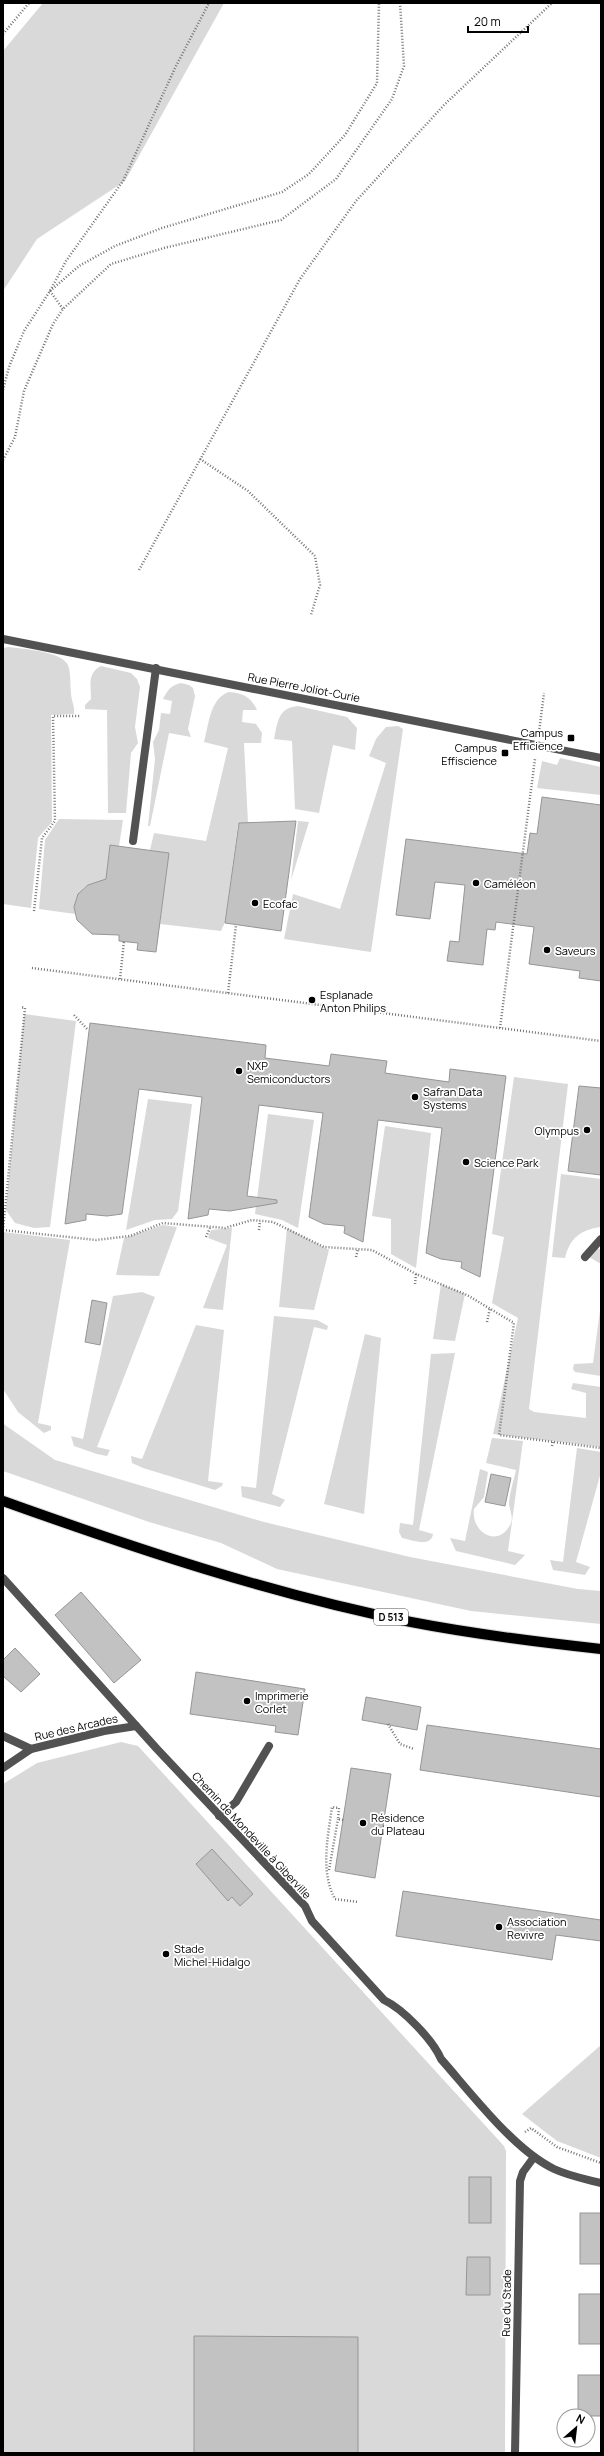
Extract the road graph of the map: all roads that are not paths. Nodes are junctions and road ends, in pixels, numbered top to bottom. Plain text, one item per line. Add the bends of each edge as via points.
1 (3, 638) edge
2 (156, 668) junction
3 (601, 758) edge
4 (133, 841) dead end
5 (601, 1239) edge
6 (585, 1256) dead end
7 (3, 1501) edge
8 (3, 1578) edge
9 (601, 1649) edge
10 (136, 1726) junction
11 (3, 1736) edge
12 (269, 1746) dead end
13 (31, 1749) junction
14 (3, 1768) edge
15 (219, 1816) junction
16 (534, 2157) junction
17 (601, 2182) edge
18 (515, 2453) edge

1 - 2 street, Rue Pierre Joliot-Curie
2 - 3 street, Rue Pierre Joliot-Curie
2 - 4 street
5 - 6 street
7 - 9 main road, D 513 via 185,1564 339,1605 411,1622
8 - 10 street, Chemin de Mondeville à Giberville
10 - 13 street, Rue des Arcades
10 - 15 street, Chemin de Mondeville à Giberville
11 - 13 street
12 - 15 street via 236,1802
13 - 14 street, Rue des Arcades
15 - 16 street, Chemin de Mondeville à Giberville via 300,1900 312,1920 384,2000 396,2006 486,2109
16 - 17 street, Chemin de Mondeville à Giberville via 565,2173
16 - 18 street, Rue du Stade via 520,2181

